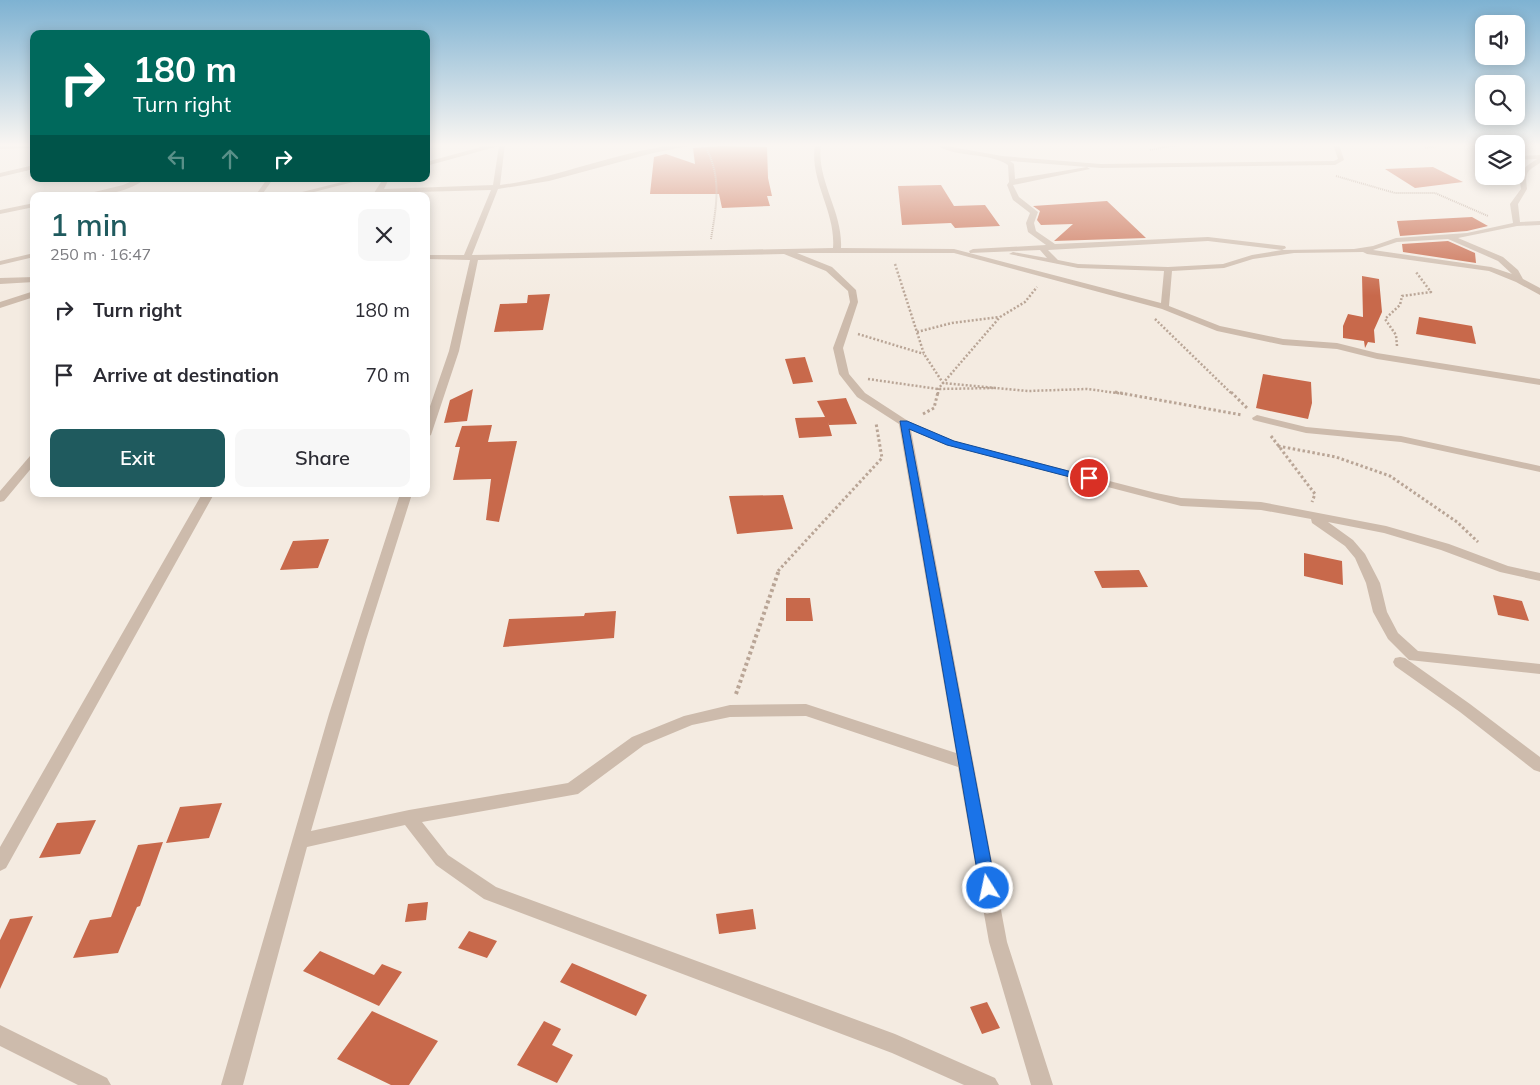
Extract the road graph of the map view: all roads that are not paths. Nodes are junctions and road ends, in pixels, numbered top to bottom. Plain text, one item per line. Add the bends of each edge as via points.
1 (493, 195) edge
2 (827, 195) edge
3 (1013, 195) edge
4 (1520, 195) edge
5 (30, 207) edge
6 (0, 212) edge
7 (1540, 223) edge
8 (1517, 224) junction
9 (1448, 236) junction
10 (1042, 247) junction
11 (1054, 247) junction
12 (837, 250) junction
13 (954, 251) junction
14 (993, 251) junction
15 (1294, 251) junction
16 (1354, 251) junction
17 (787, 252) junction
18 (30, 256) edge
19 (430, 257) edge
20 (471, 257) junction
21 (1055, 262) junction
22 (0, 263) edge
23 (1168, 269) junction
24 (30, 279) edge
25 (1520, 280) junction
26 (0, 281) edge
27 (1540, 292) edge
28 (30, 295) edge
29 (0, 305) edge
30 (1165, 307) junction
31 (1538, 383) edge
32 (1257, 418) road end
33 (430, 423) edge
34 (904, 423) junction
35 (30, 463) edge
36 (1540, 469) edge
37 (206, 497) edge
38 (405, 497) edge
39 (0, 498) edge
40 (1307, 514) junction
41 (1540, 577) edge
42 (1400, 662) dead end
43 (1540, 669) edge
44 (966, 764) junction
45 (1540, 766) edge
46 (409, 817) junction
47 (300, 841) junction
48 (0, 863) edge
49 (0, 1035) edge
50 (100, 1085) edge
51 (232, 1085) edge
52 (988, 1085) edge
53 (1042, 1085) edge

1 - 20 street
2 - 12 street via 838,225 840,238
3 - 11 street via 1034,212 1030,223 1032,232
4 - 8 street via 1514,204
5 - 6 street
7 - 8 street
8 - 9 street via 1478,234
9 - 16 street via 1396,240
9 - 25 street via 1506,263 1518,273
10 - 11 street
10 - 14 street
10 - 21 street
11 - 15 street via 1208,239
12 - 13 street
12 - 17 street
13 - 14 street
13 - 30 street
14 - 21 street
15 - 16 street
15 - 23 street via 1268,254 1224,266
16 - 25 street via 1491,269
17 - 20 street
17 - 34 street via 830,269 852,290 854,302 838,348 844,374 862,395
18 - 22 street
19 - 20 street
20 - 33 street via 454,351
21 - 23 street via 1106,268
23 - 30 street
24 - 26 street
25 - 27 street
28 - 29 street
30 - 31 street via 1231,332 1288,343 1337,346 1377,356
32 - 36 street via 1306,430 1401,439
34 - 40 street via 950,443 1181,502 1244,504
34 - 44 street
35 - 39 street
37 - 48 street
38 - 47 street
40 - 41 street via 1386,530 1504,569
40 - 43 street via 1332,529 1360,557 1373,583 1380,612 1393,636 1414,656
42 - 45 street
44 - 46 street via 806,710 730,711 689,720 638,741 572,789
44 - 53 street via 998,942
46 - 47 street
46 - 52 street via 442,860 490,892 895,1044
47 - 51 street
49 - 50 street

